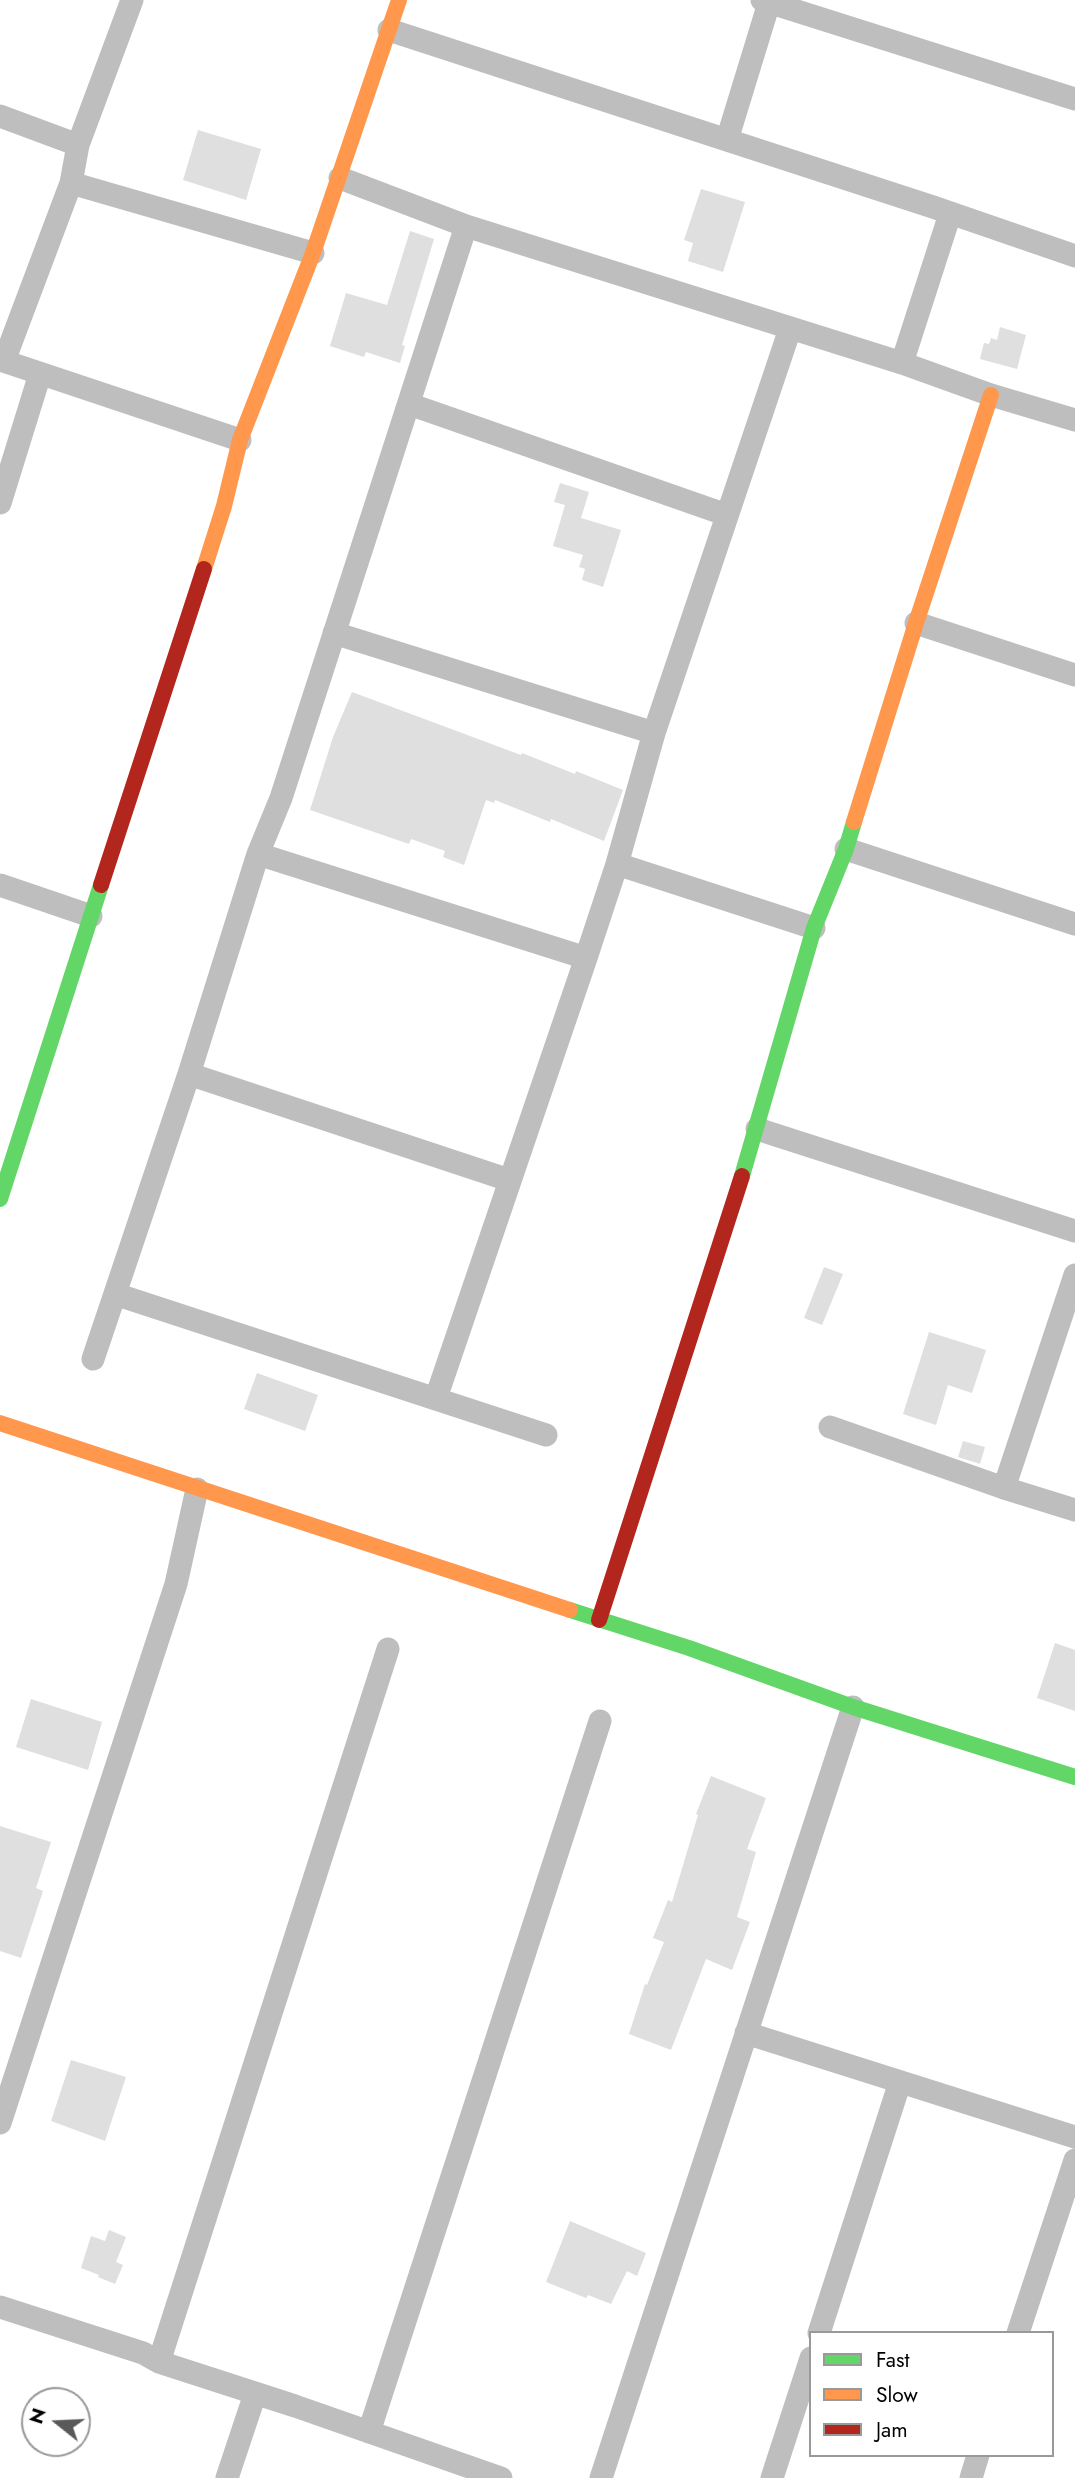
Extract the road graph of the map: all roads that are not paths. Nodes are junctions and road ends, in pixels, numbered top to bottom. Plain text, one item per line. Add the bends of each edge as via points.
1 (132, 0) edge
2 (399, 0) edge
3 (766, 1) edge
4 (389, 30) junction
5 (1075, 99) edge
6 (0, 116) edge
7 (727, 141) junction
8 (78, 145) junction
9 (340, 178) junction
10 (71, 183) junction
11 (950, 214) junction
12 (466, 226) junction
13 (313, 253) junction
14 (1075, 256) edge
15 (790, 329) junction
16 (2, 361) edge
17 (902, 363) junction
18 (40, 374) junction
19 (991, 395) junction
20 (409, 404) junction
21 (1075, 420) edge
22 (240, 440) junction
23 (0, 503) edge
24 (727, 515) junction
25 (916, 623) junction
26 (334, 634) junction
27 (1075, 675) edge
28 (654, 733) junction
29 (846, 849) junction
30 (258, 854) junction
31 (617, 864) junction
32 (0, 885) edge
33 (91, 916) junction
34 (1075, 924) edge
35 (814, 928) junction
36 (586, 958) junction
37 (188, 1074) junction
38 (757, 1129) junction
39 (509, 1180) junction
40 (0, 1199) edge
41 (1075, 1231) edge
42 (1075, 1275) edge
43 (115, 1294) junction
44 (93, 1359) dead end
45 (436, 1398) junction
46 (0, 1423) edge
47 (830, 1427) dead end
48 (546, 1435) dead end
49 (1004, 1488) junction
50 (197, 1489) junction
51 (1075, 1510) edge
52 (599, 1620) junction
53 (388, 1649) dead end
54 (853, 1707) junction
55 (600, 1721) dead end
56 (1075, 1777) edge
57 (746, 2033) junction
58 (900, 2082) junction
59 (0, 2123) edge
60 (1075, 2137) edge
61 (1075, 2160) edge
62 (0, 2307) edge
63 (820, 2331) edge
64 (1019, 2331) edge
65 (159, 2362) junction
66 (809, 2364) edge
67 (255, 2395) junction
68 (369, 2432) junction
69 (977, 2457) edge
70 (488, 2476) edge
71 (227, 2478) edge
72 (601, 2478) edge
73 (772, 2478) edge
74 (971, 2478) edge

1 - 8 street
2 - 4 street
3 - 5 street
3 - 7 street
4 - 7 street
4 - 9 street
6 - 8 street
7 - 11 street
8 - 10 street
9 - 12 street
9 - 13 street
10 - 13 street
10 - 16 street
11 - 14 street
11 - 17 street
12 - 15 street
12 - 20 street
13 - 22 street
15 - 17 street
15 - 24 street
16 - 18 street
17 - 19 street
18 - 22 street
18 - 23 street
19 - 21 street
19 - 25 street
20 - 24 street
20 - 26 street
22 - 33 street via 224,506
24 - 28 street
25 - 27 street
25 - 29 street
26 - 28 street
26 - 30 street via 281,799
28 - 31 street
29 - 34 street
29 - 35 street
30 - 36 street
30 - 37 street
31 - 35 street
31 - 36 street
32 - 33 street
33 - 40 street
35 - 38 street
36 - 39 street
37 - 39 street
37 - 43 street
38 - 41 street
38 - 52 street
39 - 45 street
42 - 49 street
43 - 44 street
43 - 45 street
45 - 48 street
46 - 50 street
47 - 49 street
49 - 51 street
50 - 52 street
50 - 59 street via 176,1584
52 - 54 street
53 - 65 street
54 - 56 street
54 - 57 street
55 - 68 street
57 - 58 street
57 - 72 street
58 - 60 street
58 - 63 street
61 - 64 street
62 - 65 street
65 - 67 street
66 - 73 street
67 - 68 street
67 - 71 street
68 - 70 street
69 - 74 street

